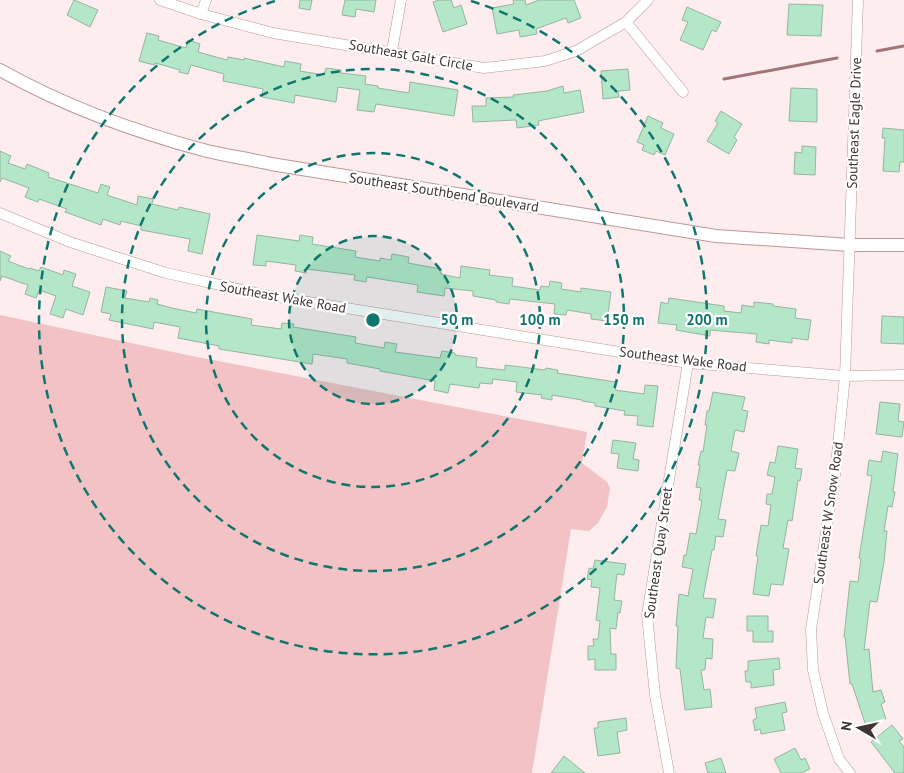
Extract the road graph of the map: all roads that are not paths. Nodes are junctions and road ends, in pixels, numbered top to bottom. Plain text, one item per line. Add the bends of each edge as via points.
1 (160, 0) edge
2 (206, 0) edge
3 (401, 0) edge
4 (648, 0) edge
5 (858, 0) edge
6 (201, 14) junction
7 (626, 22) junction
8 (392, 51) junction
9 (0, 70) edge
10 (683, 92) dead end
11 (0, 213) edge
12 (904, 244) edge
13 (850, 245) junction
14 (688, 362) junction
15 (904, 375) edge
16 (845, 376) junction
17 (669, 773) edge
18 (850, 773) edge

1 - 6 street, Southeast Galt Circle
2 - 6 street
3 - 8 street
4 - 7 street, Southeast Galt Circle
5 - 13 street, Southeast Eagle Drive
6 - 8 street, Southeast Galt Circle via 273,33
7 - 8 street, Southeast Galt Circle via 576,51 545,62 484,68
7 - 10 street
9 - 13 street, Southeast Southbend Boulevard via 82,110 207,151 437,192 716,236
11 - 14 street, Southeast Wake Road via 88,248 208,283 379,314
12 - 13 street, Southeast Southbend Boulevard
13 - 16 street, Southeast W Snow Road
14 - 16 street, Southeast Wake Road
14 - 17 street, Southeast Quay Street via 647,615 654,695
15 - 16 street, Southeast Wake Road
16 - 18 street, Southeast W Snow Road via 811,629 813,670 823,713 839,759

